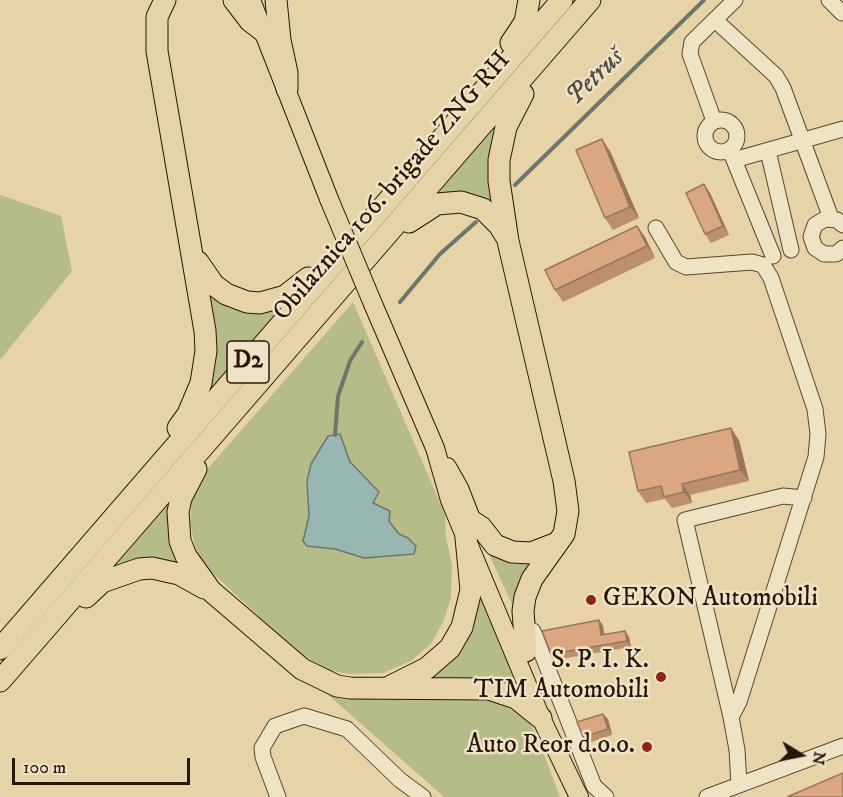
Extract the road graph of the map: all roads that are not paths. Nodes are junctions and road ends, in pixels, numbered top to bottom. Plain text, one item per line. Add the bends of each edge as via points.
1 (165, 0) edge
2 (234, 0) edge
3 (251, 0) edge
4 (276, 0) edge
5 (529, 0) edge
6 (562, 0) edge
7 (590, 0) edge
8 (735, 0) edge
9 (829, 0) edge
10 (838, 0) edge
11 (843, 14) edge
12 (715, 20) junction
13 (263, 31) junction
14 (537, 63) junction
15 (488, 85) junction
16 (287, 89) junction
17 (714, 121) junction
18 (843, 129) edge
19 (803, 142) junction
20 (768, 151) junction
21 (732, 154) junction
22 (837, 222) edge
23 (656, 228) dead end
24 (508, 241) junction
25 (382, 242) junction
26 (812, 243) junction
27 (843, 248) edge
28 (791, 250) junction
29 (194, 255) junction
30 (338, 258) junction
31 (768, 261) junction
32 (208, 441) junction
33 (158, 466) junction
34 (804, 498) junction
35 (469, 530) junction
36 (558, 543) junction
37 (211, 591) junction
38 (58, 614) junction
39 (530, 641) junction
40 (0, 649) edge
41 (0, 681) edge
42 (387, 688) junction
43 (731, 717) junction
44 (541, 718) junction
45 (843, 746) edge
46 (572, 778) junction
47 (739, 785) junction
48 (278, 797) edge
49 (423, 797) edge
50 (579, 797) edge
51 (606, 797) edge
52 (707, 797) edge

1 - 29 highway via 157,17 157,51
2 - 13 highway
3 - 13 main road
4 - 16 highway
5 - 15 highway via 525,22 504,51
6 - 15 highway, Obilaznica 106. brigade ZNG RH / D2
7 - 14 highway, Obilaznica 106. brigade ZNG RH / D2
8 - 12 street
9 - 11 street
10 - 11 street
12 - 17 street via 692,42 690,54
12 - 19 street via 776,75
13 - 16 main road
14 - 24 highway via 511,114 501,144 499,181
14 - 25 highway, Obilaznica 106. brigade ZNG RH / D2
15 - 30 highway, Obilaznica 106. brigade ZNG RH / D2
16 - 35 main road, bridge via 435,448 450,500
17 - 21 street via 729,122 736,130
17 - 21 street via 705,134 707,144 715,151
18 - 19 street
19 - 20 street
19 - 22 street
20 - 21 street
20 - 28 street
21 - 31 street
22 - 26 street via 814,225
23 - 31 street via 676,262 686,267
24 - 25 highway via 483,209 448,202 427,208
24 - 36 highway via 568,500 564,534
25 - 32 highway, Obilaznica 106. brigade ZNG RH / D2
26 - 27 street via 824,254 836,254
26 - 28 street
28 - 31 street
29 - 30 highway via 214,285 226,294 260,303 285,296 320,267
29 - 33 highway via 206,331 205,365 195,399
30 - 33 highway, Obilaznica 106. brigade ZNG RH / D2
31 - 34 street via 815,409 816,458
32 - 37 highway via 181,498 178,528 186,556
32 - 38 highway, Obilaznica 106. brigade ZNG RH / D2
33 - 40 highway, Obilaznica 106. brigade ZNG RH / D2
34 - 43 street
34 - 43 street via 783,496 685,520
35 - 36 highway via 481,527 495,545 512,552 531,553
35 - 39 main road
35 - 42 highway via 471,590 462,627 450,648 427,668
35 - 44 main road
36 - 39 highway via 532,579 525,597 523,619
37 - 38 highway via 179,574 139,569 102,582 86,598
37 - 42 highway via 285,656 321,679 350,688
38 - 41 highway, Obilaznica 106. brigade ZNG RH / D2
39 - 46 main road
39 - 51 street via 594,786
42 - 44 highway via 489,689 516,698
43 - 47 street
44 - 46 main road
45 - 47 street
46 - 50 main road
47 - 52 street
48 - 49 street via 262,748 275,726 304,716 347,729

